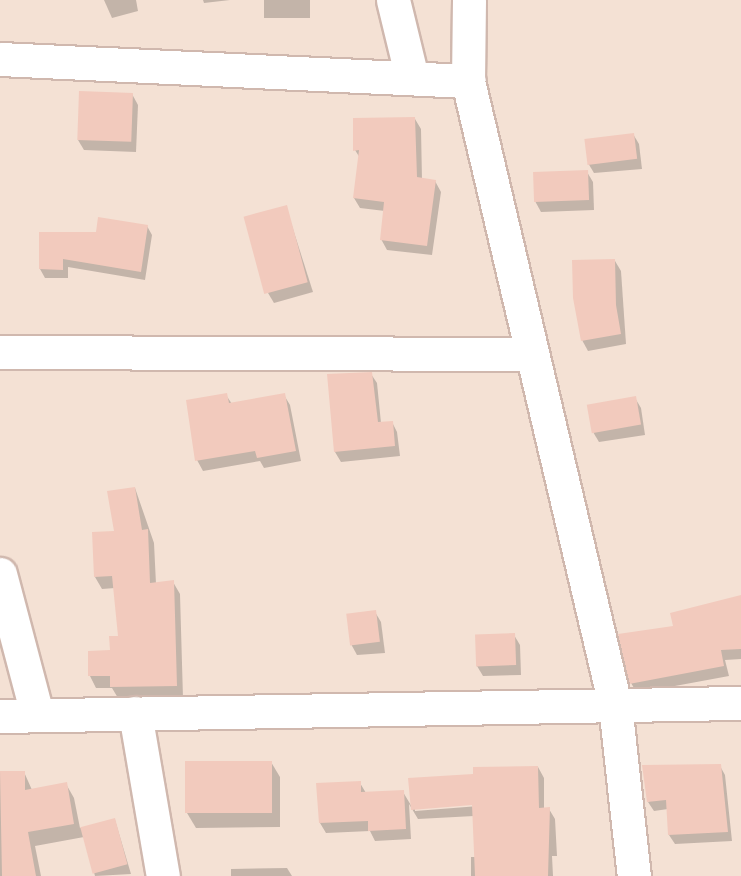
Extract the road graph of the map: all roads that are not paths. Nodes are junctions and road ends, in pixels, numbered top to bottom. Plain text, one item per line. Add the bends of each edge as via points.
1 (393, 0) edge
2 (469, 0) edge
3 (0, 59) edge
4 (412, 78) junction
5 (468, 81) junction
6 (0, 352) edge
7 (531, 354) junction
8 (0, 574) edge
9 (741, 703) edge
10 (615, 705) junction
11 (135, 713) junction
12 (37, 714) junction
13 (0, 716) edge
14 (163, 876) edge
15 (634, 876) edge

1 - 4 street
2 - 5 street
3 - 4 street
4 - 5 street
5 - 7 street
6 - 7 street
7 - 10 street
8 - 12 street
9 - 10 street
10 - 11 street
10 - 15 street
11 - 12 street
11 - 14 street
12 - 13 street

